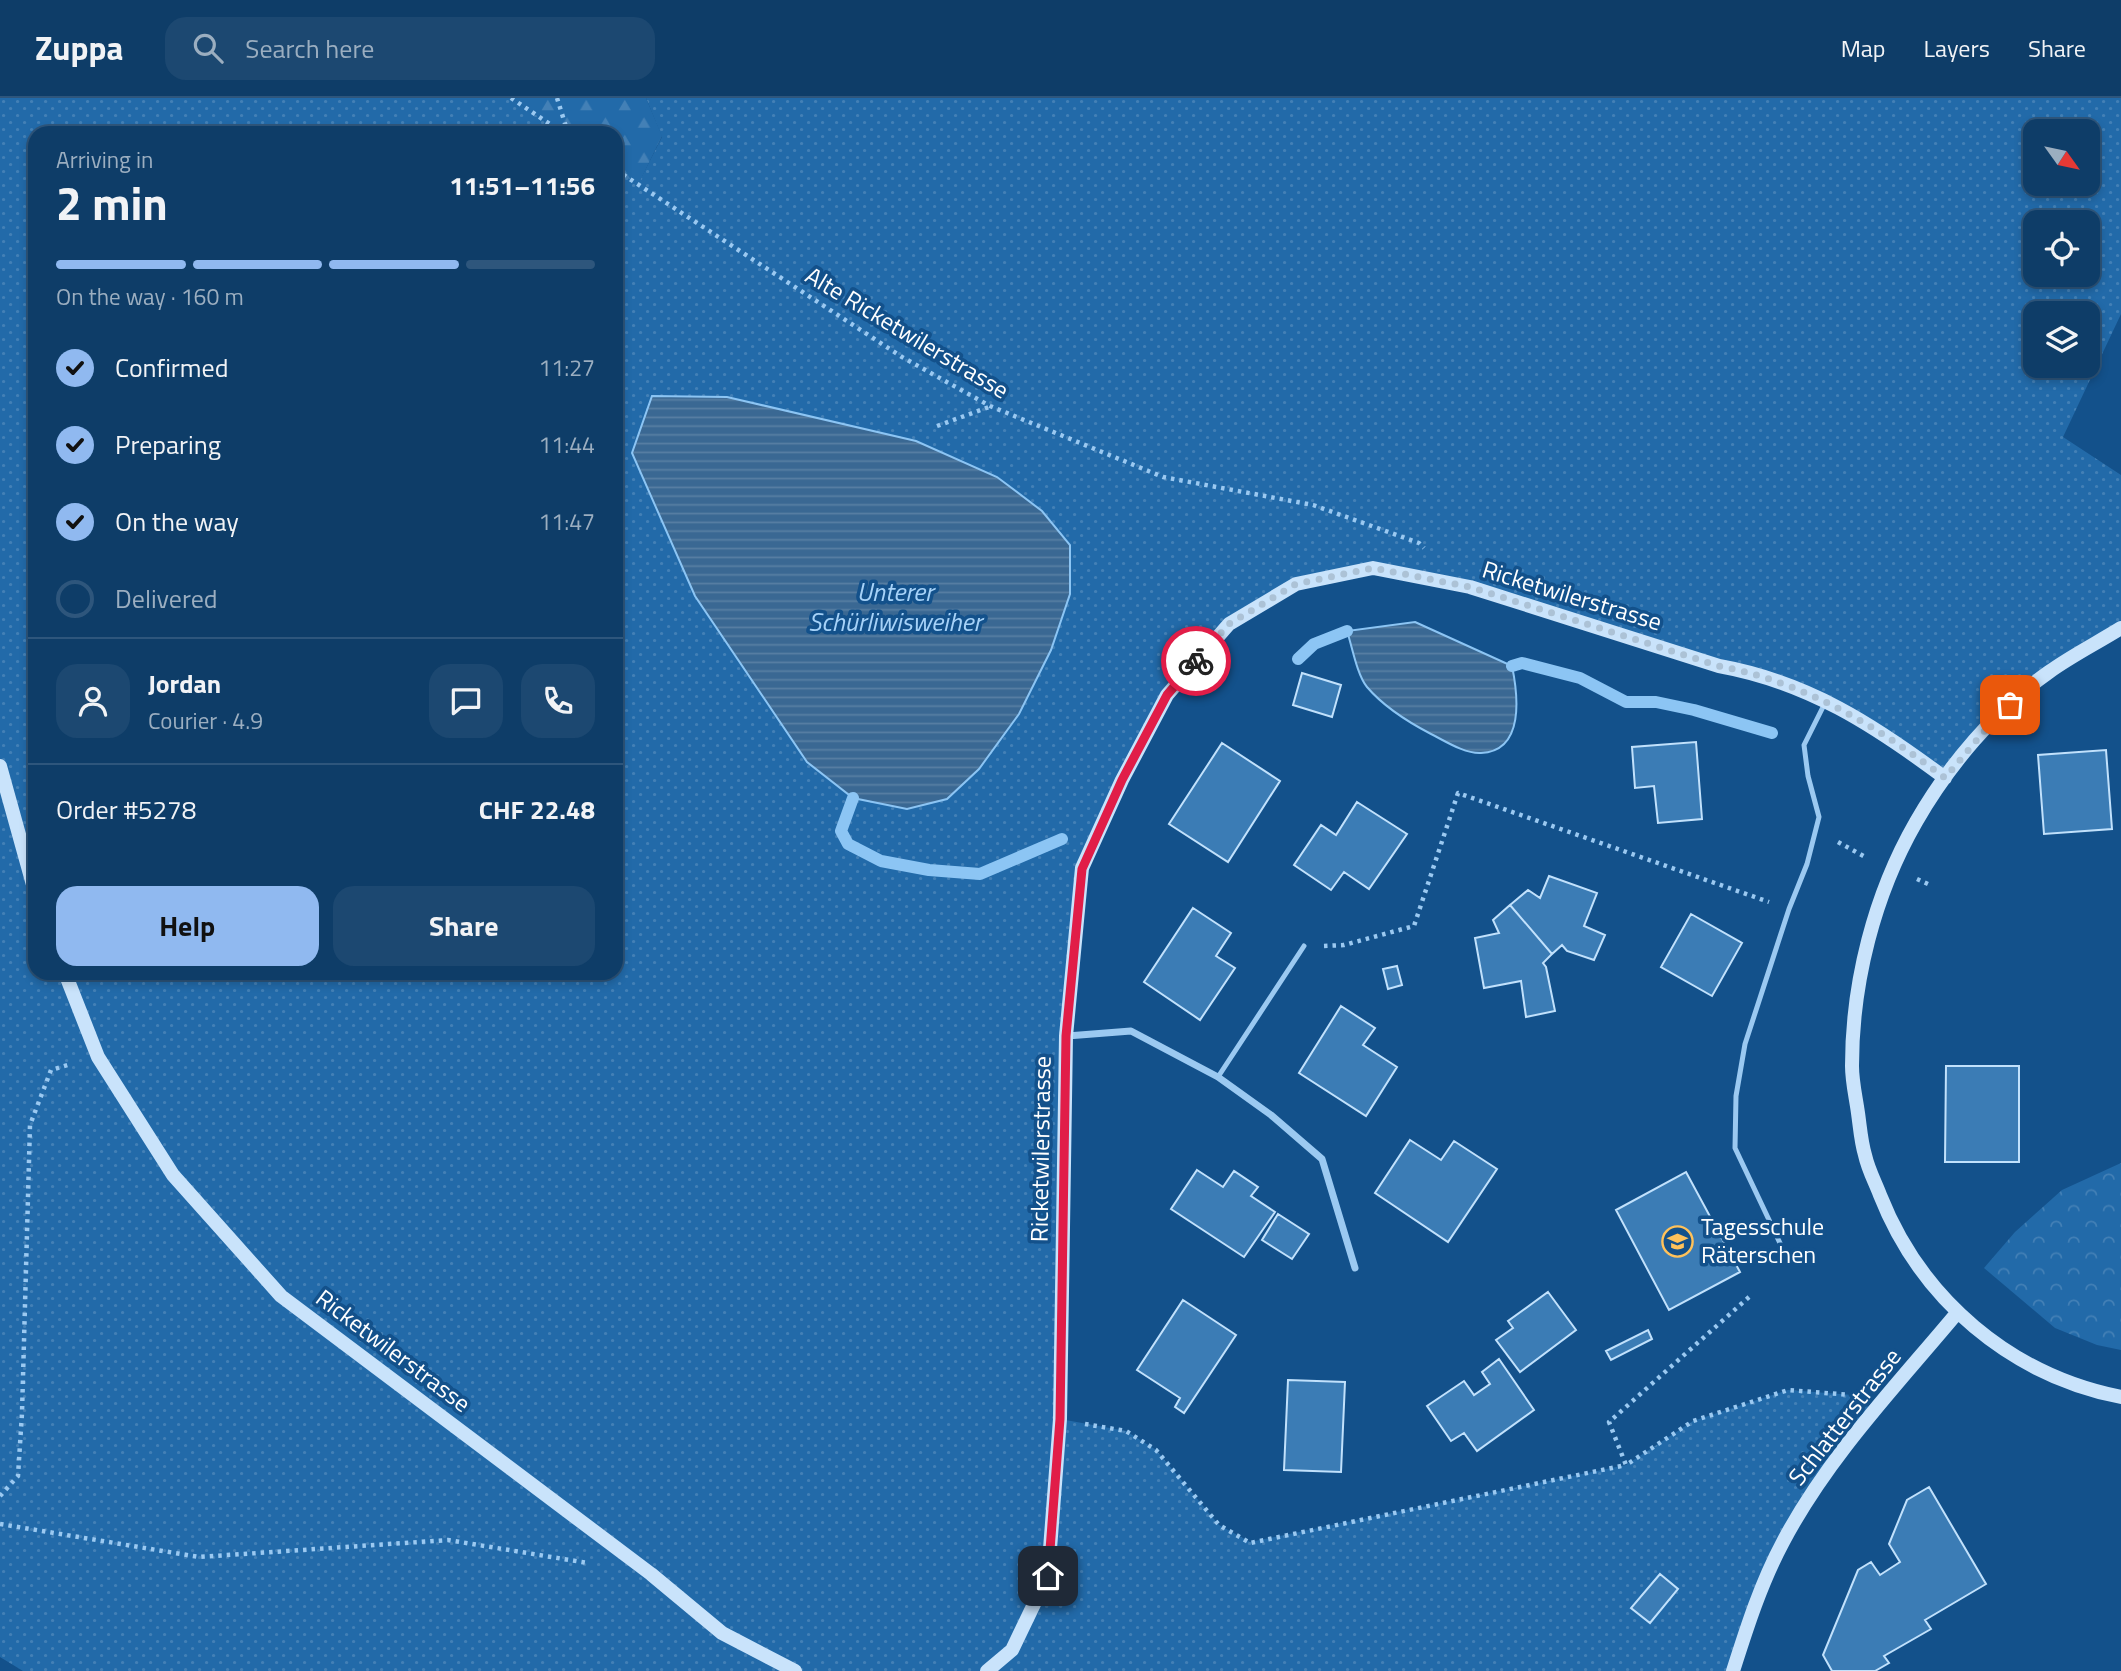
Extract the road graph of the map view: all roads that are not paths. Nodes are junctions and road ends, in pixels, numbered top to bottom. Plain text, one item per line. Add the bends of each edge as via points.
1 (2121, 628) edge
2 (1827, 701) junction
3 (0, 766) edge
4 (1945, 778) junction
5 (28, 867) edge
6 (1304, 947) road end
7 (68, 980) edge
8 (1066, 1036) junction
9 (1218, 1077) junction
10 (1787, 1258) dead end
11 (1355, 1268) dead end
12 (1957, 1313) junction
13 (2116, 1396) edge
14 (795, 1671) edge
15 (987, 1671) edge
16 (1733, 1671) edge

1 - 4 street via 2048,673 1992,722
2 - 4 street, Ricketwilerstrasse via 1890,737
2 - 8 street, Ricketwilerstrasse via 1752,672 1719,666 1470,587 1373,568 1296,584 1229,624 1167,695 1122,780 1082,869
2 - 10 lane via 1804,745 1819,817 1745,1044 1736,1096 1734,1148
3 - 5 street
4 - 12 street via 1892,869 1868,942 1855,1007 1852,1069 1865,1157 1892,1224 1925,1277
6 - 9 lane
7 - 14 street, Ricketwilerstrasse via 99,1057 173,1175 281,1296 651,1574 722,1633
8 - 9 street via 1131,1031
8 - 15 street, Ricketwilerstrasse via 1060,1419 1048,1576 1012,1650
9 - 11 street via 1322,1159
12 - 13 street via 2028,1365
12 - 16 street, Schlatterstrasse via 1828,1469 1783,1542 1752,1611

